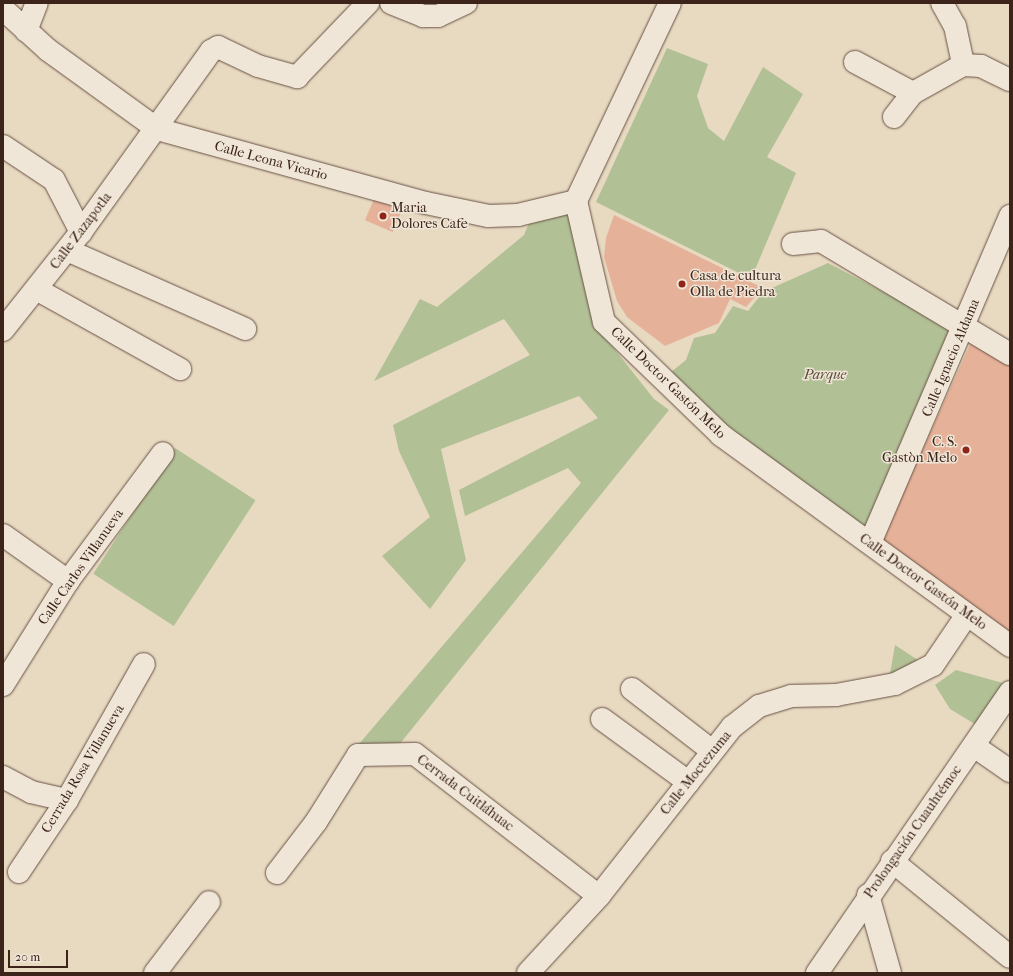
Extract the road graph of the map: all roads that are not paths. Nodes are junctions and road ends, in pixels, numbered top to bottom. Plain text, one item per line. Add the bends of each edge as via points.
1 (37, 3) edge
2 (391, 3) edge
3 (466, 3) edge
4 (670, 3) edge
5 (942, 3) edge
6 (356, 7) edge
7 (3, 10) edge
8 (26, 31) junction
9 (855, 62) dead end
10 (964, 65) junction
11 (1010, 80) edge
12 (913, 93) junction
13 (894, 117) dead end
14 (157, 129) junction
15 (3, 146) edge
16 (576, 201) junction
17 (1010, 216) edge
18 (81, 232) junction
19 (793, 244) dead end
20 (67, 250) junction
21 (36, 290) junction
22 (966, 326) junction
23 (245, 329) dead end
24 (3, 330) edge
25 (1010, 354) edge
26 (180, 369) dead end
27 (163, 452) dead end
28 (3, 535) edge
29 (870, 543) junction
30 (68, 581) junction
31 (966, 616) junction
32 (1010, 646) edge
33 (144, 664) dead end
34 (3, 685) edge
35 (632, 689) dead end
36 (1010, 692) edge
37 (602, 719) dead end
38 (974, 746) junction
39 (711, 750) junction
40 (1010, 771) edge
41 (3, 777) edge
42 (688, 782) junction
43 (68, 800) junction
44 (892, 860) junction
45 (19, 872) dead end
46 (276, 874) dead end
47 (868, 895) junction
48 (599, 896) junction
49 (209, 902) dead end
50 (1010, 957) edge
51 (154, 973) edge
52 (528, 973) edge
53 (817, 973) edge
54 (890, 973) edge

1 - 8 street
2 - 3 street via 423,16 438,16
4 - 16 street
5 - 10 street via 955,26
6 - 14 street, Calle Zazapotla via 297,77 258,66 218,46 211,50
7 - 8 street, Calle Leona Vicario
8 - 14 street, Calle Leona Vicario
9 - 12 street
10 - 11 street via 981,66
10 - 12 street
12 - 13 street
14 - 16 street, Calle Leona Vicario via 426,204 488,216 518,215
14 - 18 street, Calle Zazapotla
15 - 18 street via 54,180
16 - 29 street, Calle Doctor Gastón Melo via 604,322 721,435
17 - 22 street, Calle Ignacio Aldama
18 - 20 street, Calle Zazapotla
19 - 22 street via 821,241
20 - 21 street, Calle Zazapotla
20 - 23 street
21 - 24 street, Calle Zazapotla
21 - 26 street
22 - 25 street
22 - 29 street, Calle Ignacio Aldama
27 - 30 street, Calle Carlos Villanueva
28 - 30 street
29 - 31 street, Calle Doctor Gastón Melo
30 - 34 street, Calle Carlos Villanueva
31 - 32 street, Calle Doctor Gastón Melo
31 - 39 street, Calle Moctezuma via 933,665 895,684 836,695 791,696 759,706
33 - 43 street, Cerrada Rosa Villanueva
35 - 39 street
36 - 38 street, Prolongación Cuauhtémoc
37 - 42 street
38 - 40 street
38 - 44 street, Prolongación Cuauhtémoc
39 - 42 street, Calle Moctezuma
41 - 43 street via 31,792
42 - 48 street, Calle Moctezuma
43 - 45 street, Cerrada Rosa Villanueva
44 - 47 street, Prolongación Cuauhtémoc
44 - 50 street
46 - 48 street, Cerrada Cuitláhuac via 316,822 358,755 415,754
47 - 53 street, Prolongación Cuauhtémoc
47 - 54 street
48 - 52 street, Calle Moctezuma
49 - 51 street

